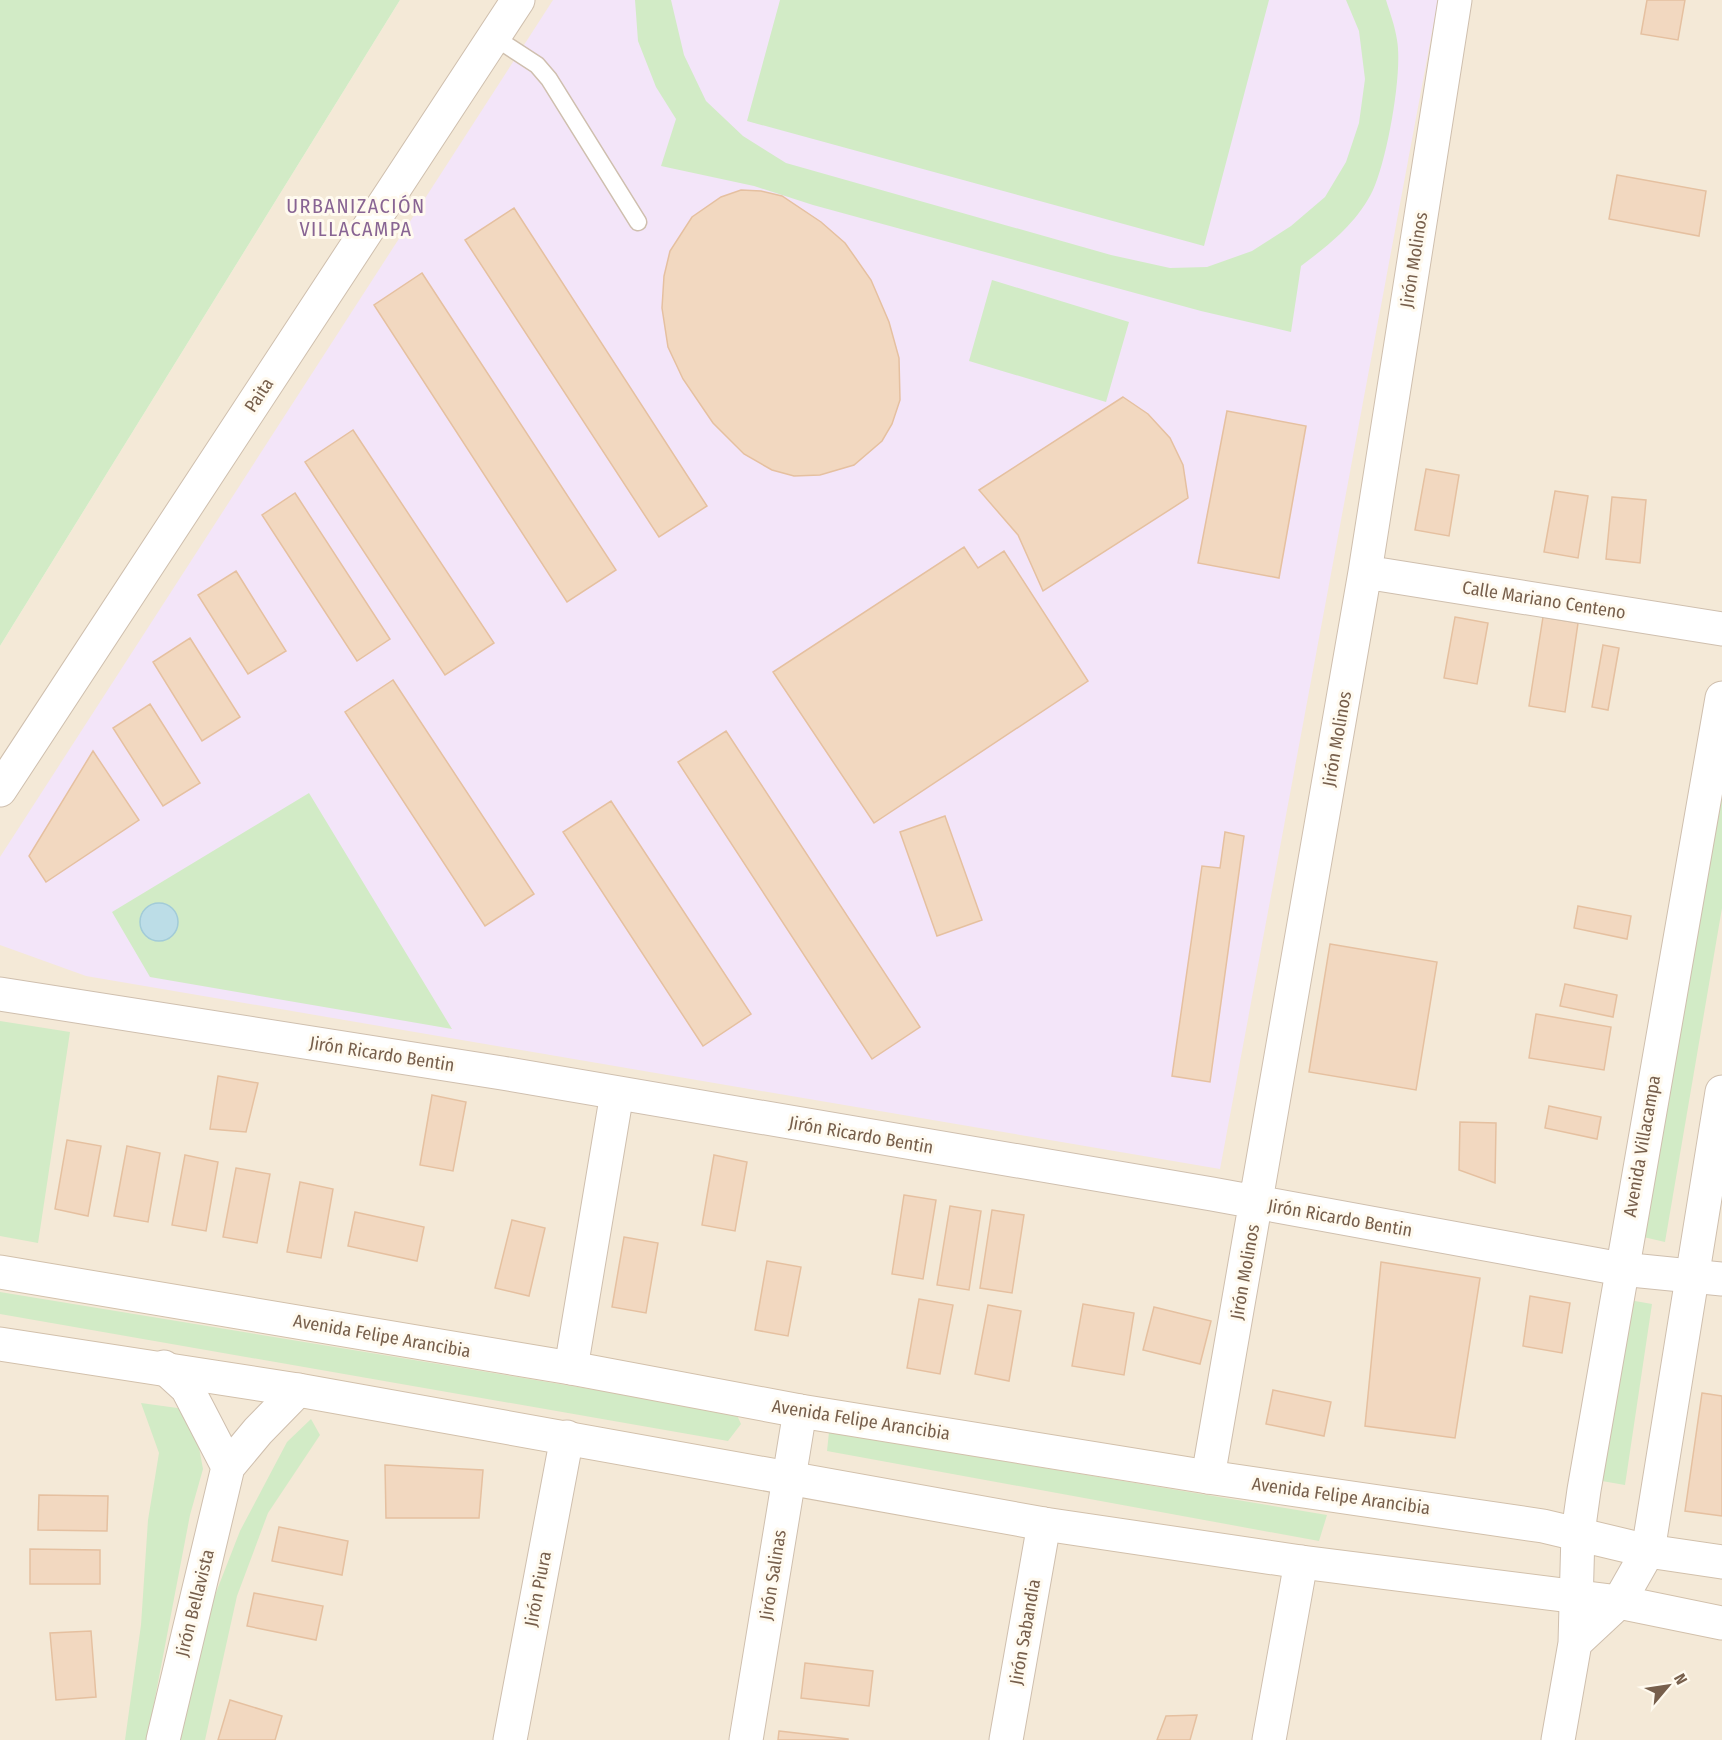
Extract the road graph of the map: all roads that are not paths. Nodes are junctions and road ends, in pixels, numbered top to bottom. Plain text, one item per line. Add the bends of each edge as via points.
1 (518, 0) edge
2 (1455, 0) edge
3 (494, 37) junction
4 (638, 222) dead end
5 (1365, 572) junction
6 (1722, 629) edge
7 (1722, 698) edge
8 (0, 789) edge
9 (0, 994) edge
10 (1722, 1092) edge
11 (617, 1094) junction
12 (1257, 1203) junction
13 (1621, 1269) junction
14 (0, 1272) edge
15 (1708, 1276) edge
16 (0, 1344) edge
17 (164, 1367) junction
18 (571, 1368) junction
19 (298, 1390) junction
20 (800, 1411) junction
21 (567, 1437) junction
22 (228, 1467) junction
23 (1208, 1477) junction
24 (790, 1479) junction
25 (1044, 1524) junction
26 (1578, 1533) junction
27 (1648, 1551) junction
28 (1301, 1562) junction
29 (1722, 1562) edge
30 (1577, 1596) junction
31 (1619, 1602) junction
32 (1722, 1623) edge
33 (1575, 1643) junction
34 (163, 1740) edge
35 (510, 1740) edge
36 (746, 1740) edge
37 (1006, 1740) edge
38 (1269, 1740) edge
39 (1558, 1740) edge

1 - 3 street, Paita
2 - 5 street, Jirón Molinos
3 - 4 lane via 537,64 549,79
3 - 8 street, Paita
5 - 6 street, Calle Mariano Centeno
5 - 12 street, Jirón Molinos
7 - 13 street, Avenida Villacampa
9 - 11 street, Jirón Ricardo Bentin
10 - 15 street
11 - 12 street, Jirón Ricardo Bentin
11 - 18 street
12 - 13 street, Jirón Ricardo Bentin
12 - 23 street, Jirón Molinos
13 - 15 street, Jirón Ricardo Bentin
13 - 26 street, Avenida Villacampa
14 - 18 street, Avenida Felipe Arancibia
15 - 27 street
16 - 17 street
17 - 19 street
17 - 22 street via 187,1388
18 - 20 street, Avenida Felipe Arancibia
19 - 21 street
19 - 22 street, Jirón Bellavista
20 - 23 street, Avenida Felipe Arancibia
20 - 24 street, Jirón Salinas
21 - 24 street
21 - 35 street, Jirón Piura
22 - 34 street, Jirón Bellavista
23 - 26 street, Avenida Felipe Arancibia
24 - 25 street
24 - 36 street, Jirón Salinas
25 - 28 street
25 - 37 street, Jirón Sabandia
26 - 27 street, Avenida Felipe Arancibia
26 - 30 street, Avenida Villacampa
27 - 29 street, Avenida Felipe Arancibia
27 - 31 street
28 - 30 street
28 - 38 street
30 - 31 street
30 - 33 street, Avenida Villacampa
31 - 32 street
31 - 33 street
33 - 39 street, Avenida Villacampa

